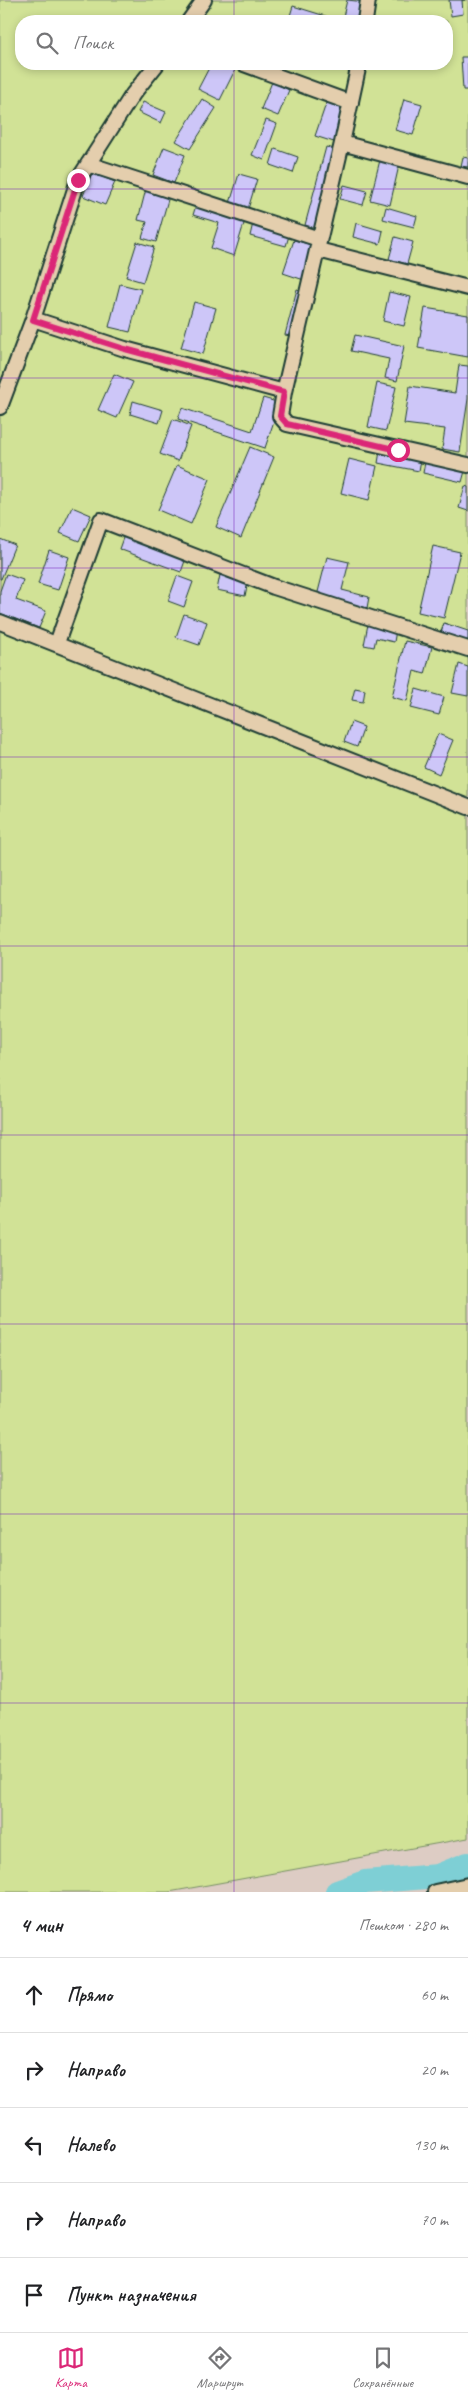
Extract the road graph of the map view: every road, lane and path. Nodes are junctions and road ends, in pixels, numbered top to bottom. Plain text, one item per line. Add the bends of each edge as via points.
1 (204, 0) edge
2 (368, 0) edge
3 (194, 15) edge
4 (366, 15) edge
5 (152, 70) edge
6 (261, 70) edge
7 (358, 70) edge
8 (352, 103) junction
9 (342, 142) junction
10 (88, 164) junction
11 (468, 177) edge
12 (318, 245) junction
13 (468, 288) edge
14 (33, 320) junction
15 (284, 392) junction
16 (0, 406) edge
17 (468, 465) edge
18 (0, 622) edge
19 (57, 643) junction
20 (468, 649) edge
21 (468, 807) edge
22 (468, 1885) edge
23 (435, 1892) edge

1 - 3 street
2 - 4 street
5 - 10 street
6 - 8 street
7 - 8 street
8 - 9 street
9 - 11 street
9 - 12 street
10 - 12 street
10 - 14 street via 76,186
12 - 13 street
12 - 15 street
14 - 15 street via 125,349
14 - 16 street
15 - 17 street via 280,416 287,424
18 - 19 street
19 - 20 street via 101,520 274,587
19 - 21 street
22 - 23 street

